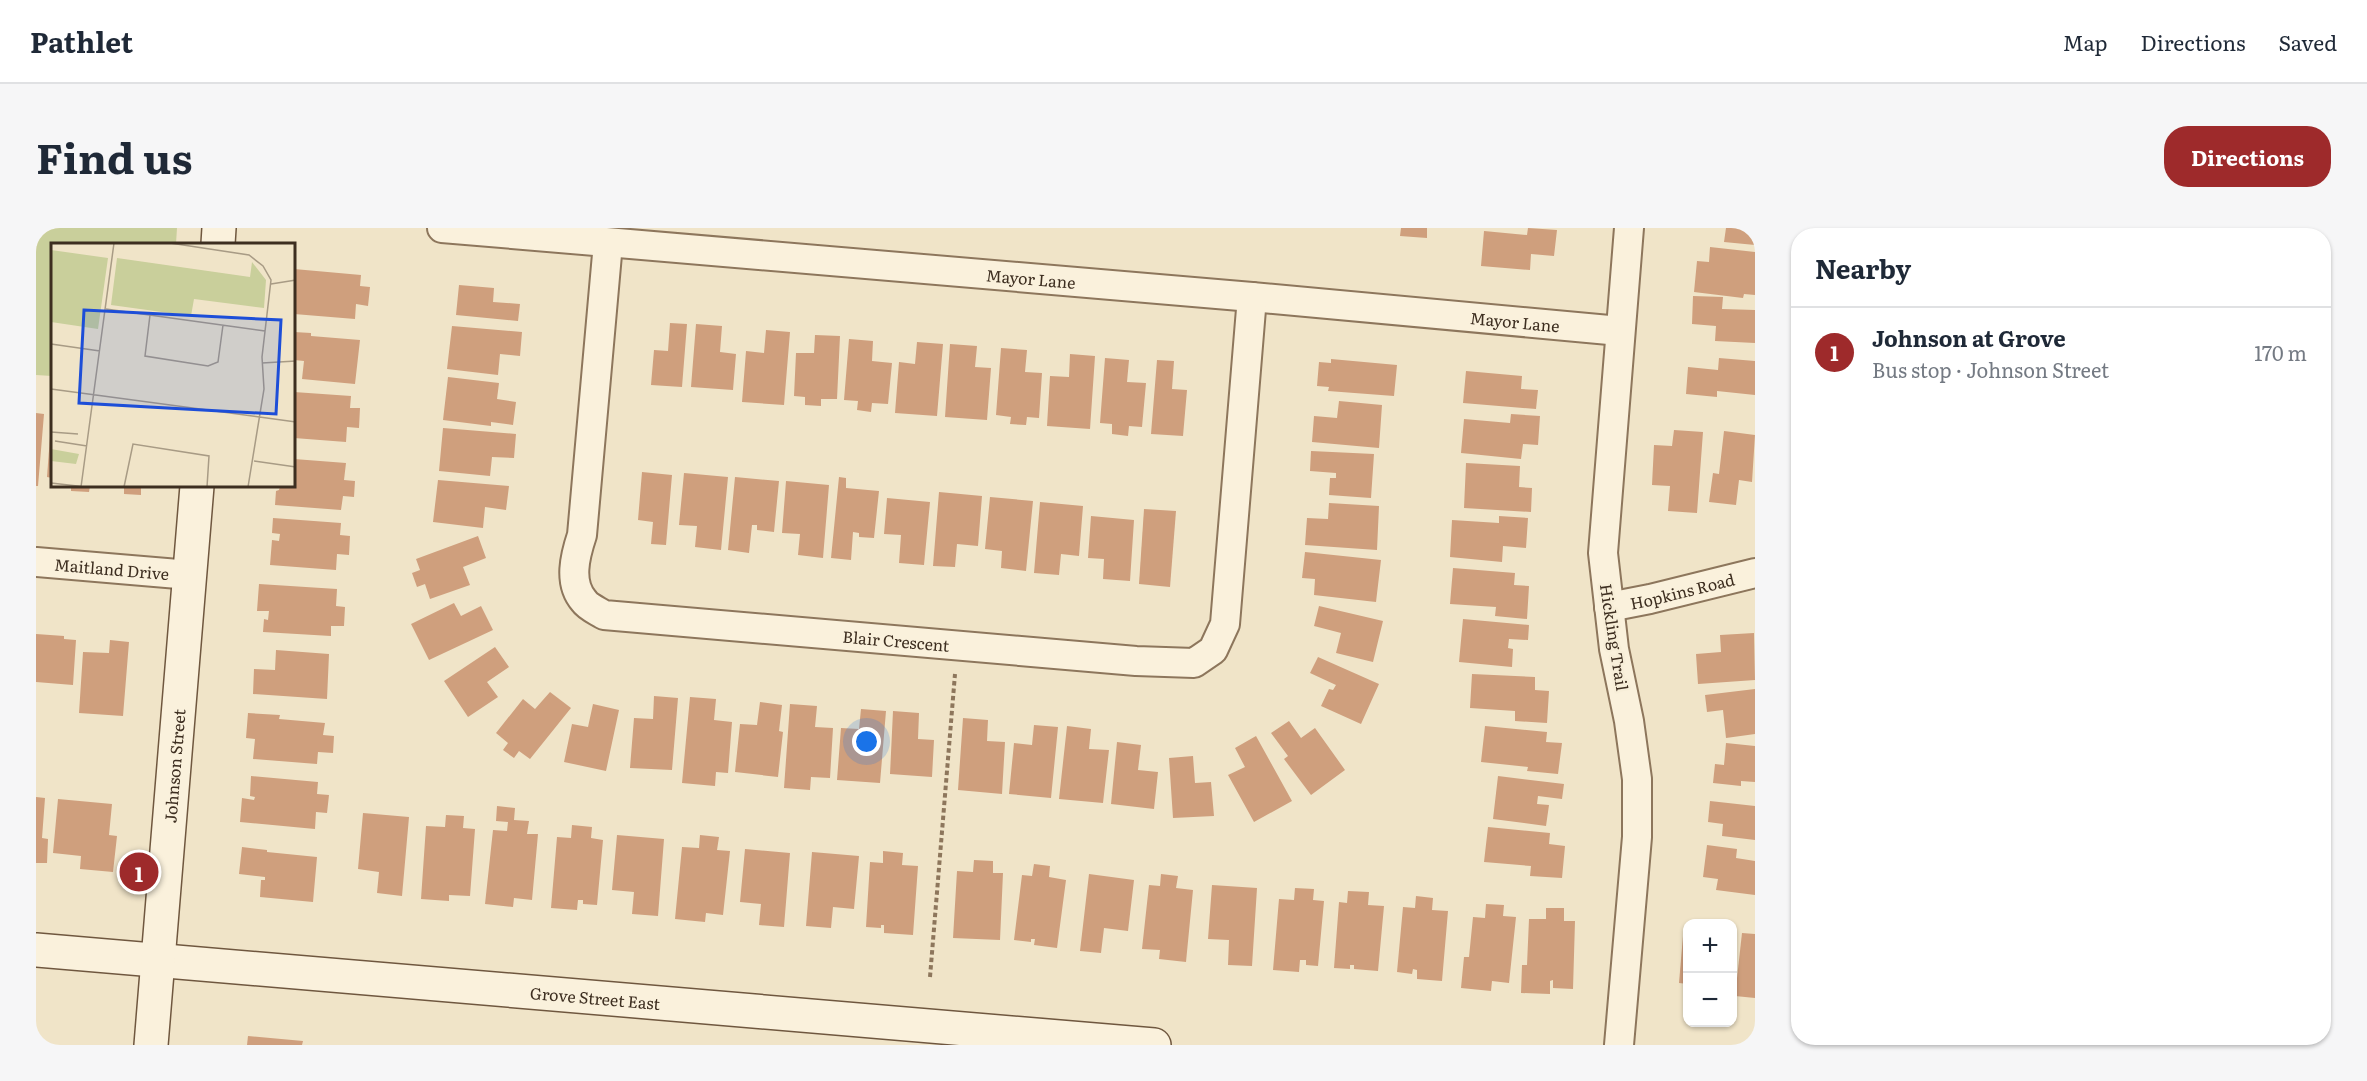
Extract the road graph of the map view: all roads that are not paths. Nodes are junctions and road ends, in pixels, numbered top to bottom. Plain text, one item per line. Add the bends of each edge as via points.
1 (219, 228) edge
2 (442, 228) edge
3 (1629, 228) edge
4 (218, 243) edge
5 (608, 243) junction
6 (1252, 297) junction
7 (1620, 331) junction
8 (197, 488) edge
9 (36, 562) edge
10 (1755, 573) edge
11 (190, 575) junction
12 (1609, 607) junction
13 (36, 951) edge
14 (159, 960) junction
15 (151, 1045) edge
16 (1154, 1045) edge
17 (1620, 1045) edge

1 - 4 street
2 - 5 street, Mayor Lane
3 - 7 street, Hickling Trail
5 - 6 street, Mayor Lane
5 - 6 street, Blair Crescent via 582,535 574,557 575,583 584,602 604,615 1136,661 1194,663 1213,650 1225,624
6 - 7 street, Mayor Lane
7 - 12 street, Hickling Trail via 1603,553
8 - 11 street, Johnson Street
9 - 11 street, Maitland Drive
10 - 12 street, Hopkins Road
11 - 14 street, Johnson Street
12 - 17 street, Hickling Trail via 1637,779 1637,837
13 - 14 street, Grove Street East
14 - 15 street, Johnson Street
14 - 16 street, Grove Street East

